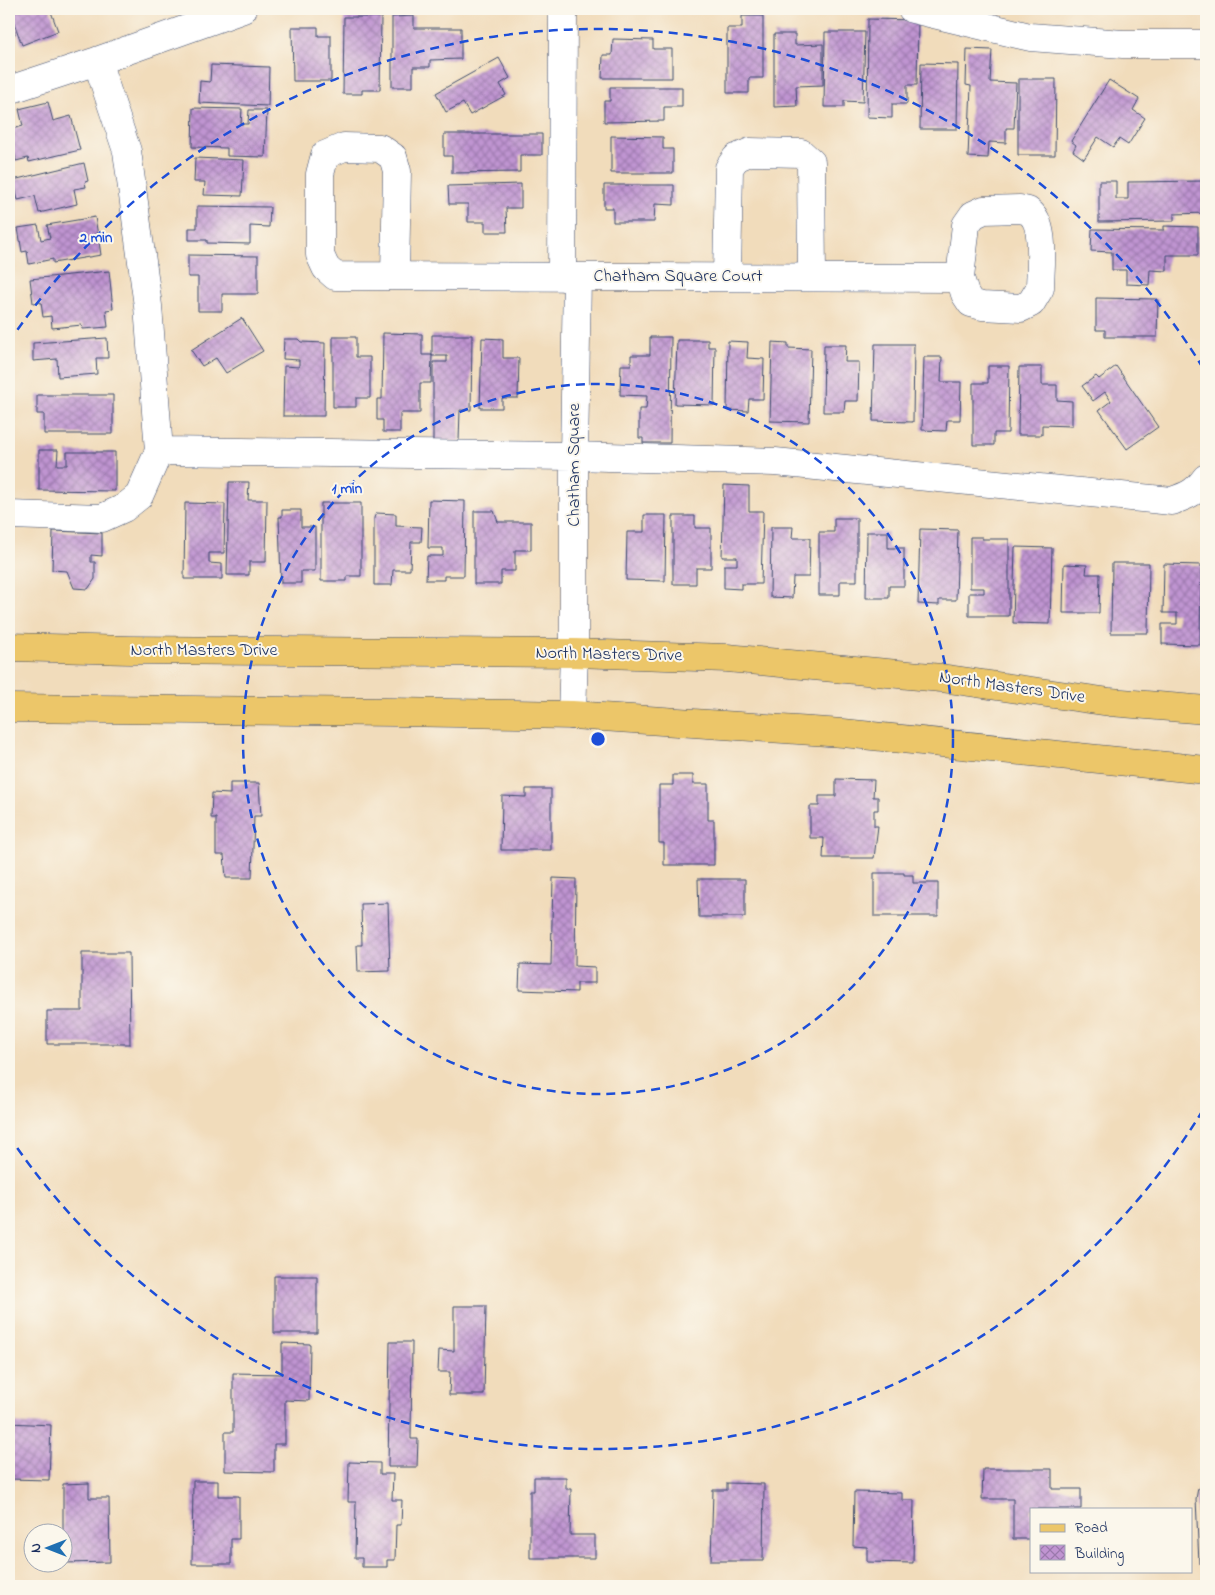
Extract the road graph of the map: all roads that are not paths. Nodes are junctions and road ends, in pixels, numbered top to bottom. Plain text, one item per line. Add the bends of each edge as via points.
1 (243, 9) edge
2 (562, 9) edge
3 (912, 9) edge
4 (1206, 44) edge
5 (97, 61) junction
6 (9, 90) edge
7 (395, 276) junction
8 (570, 276) junction
9 (727, 277) junction
10 (812, 277) junction
11 (960, 278) dead end
12 (158, 451) junction
13 (574, 456) junction
14 (1206, 478) edge
15 (9, 515) edge
16 (9, 648) edge
17 (574, 653) junction
18 (9, 708) edge
19 (1206, 710) edge
20 (572, 715) junction
21 (1206, 770) edge

1 - 5 street
2 - 8 street, Chatham Square
3 - 4 street via 1030,36 1123,44
5 - 6 street
5 - 12 street via 127,151 148,306
7 - 7 street, Chatham Square Court via 397,171 393,157 380,148 344,147 325,155 320,174 320,255 326,268 335,276
7 - 8 street, Chatham Square Court
8 - 9 street, Chatham Square Court
8 - 13 street, Chatham Square
9 - 10 street, Chatham Square Court
9 - 10 street via 730,168 736,158 750,152 801,153 811,162
10 - 11 street, Chatham Square Court
12 - 13 street
12 - 15 street via 139,496 124,508 102,518
13 - 14 street via 775,462 1172,501 1190,495
13 - 17 street, Chatham Square
16 - 17 main road, North Masters Drive
17 - 19 main road, North Masters Drive via 737,659 941,678 1110,702
17 - 20 street
18 - 20 main road
20 - 21 main road via 843,733

